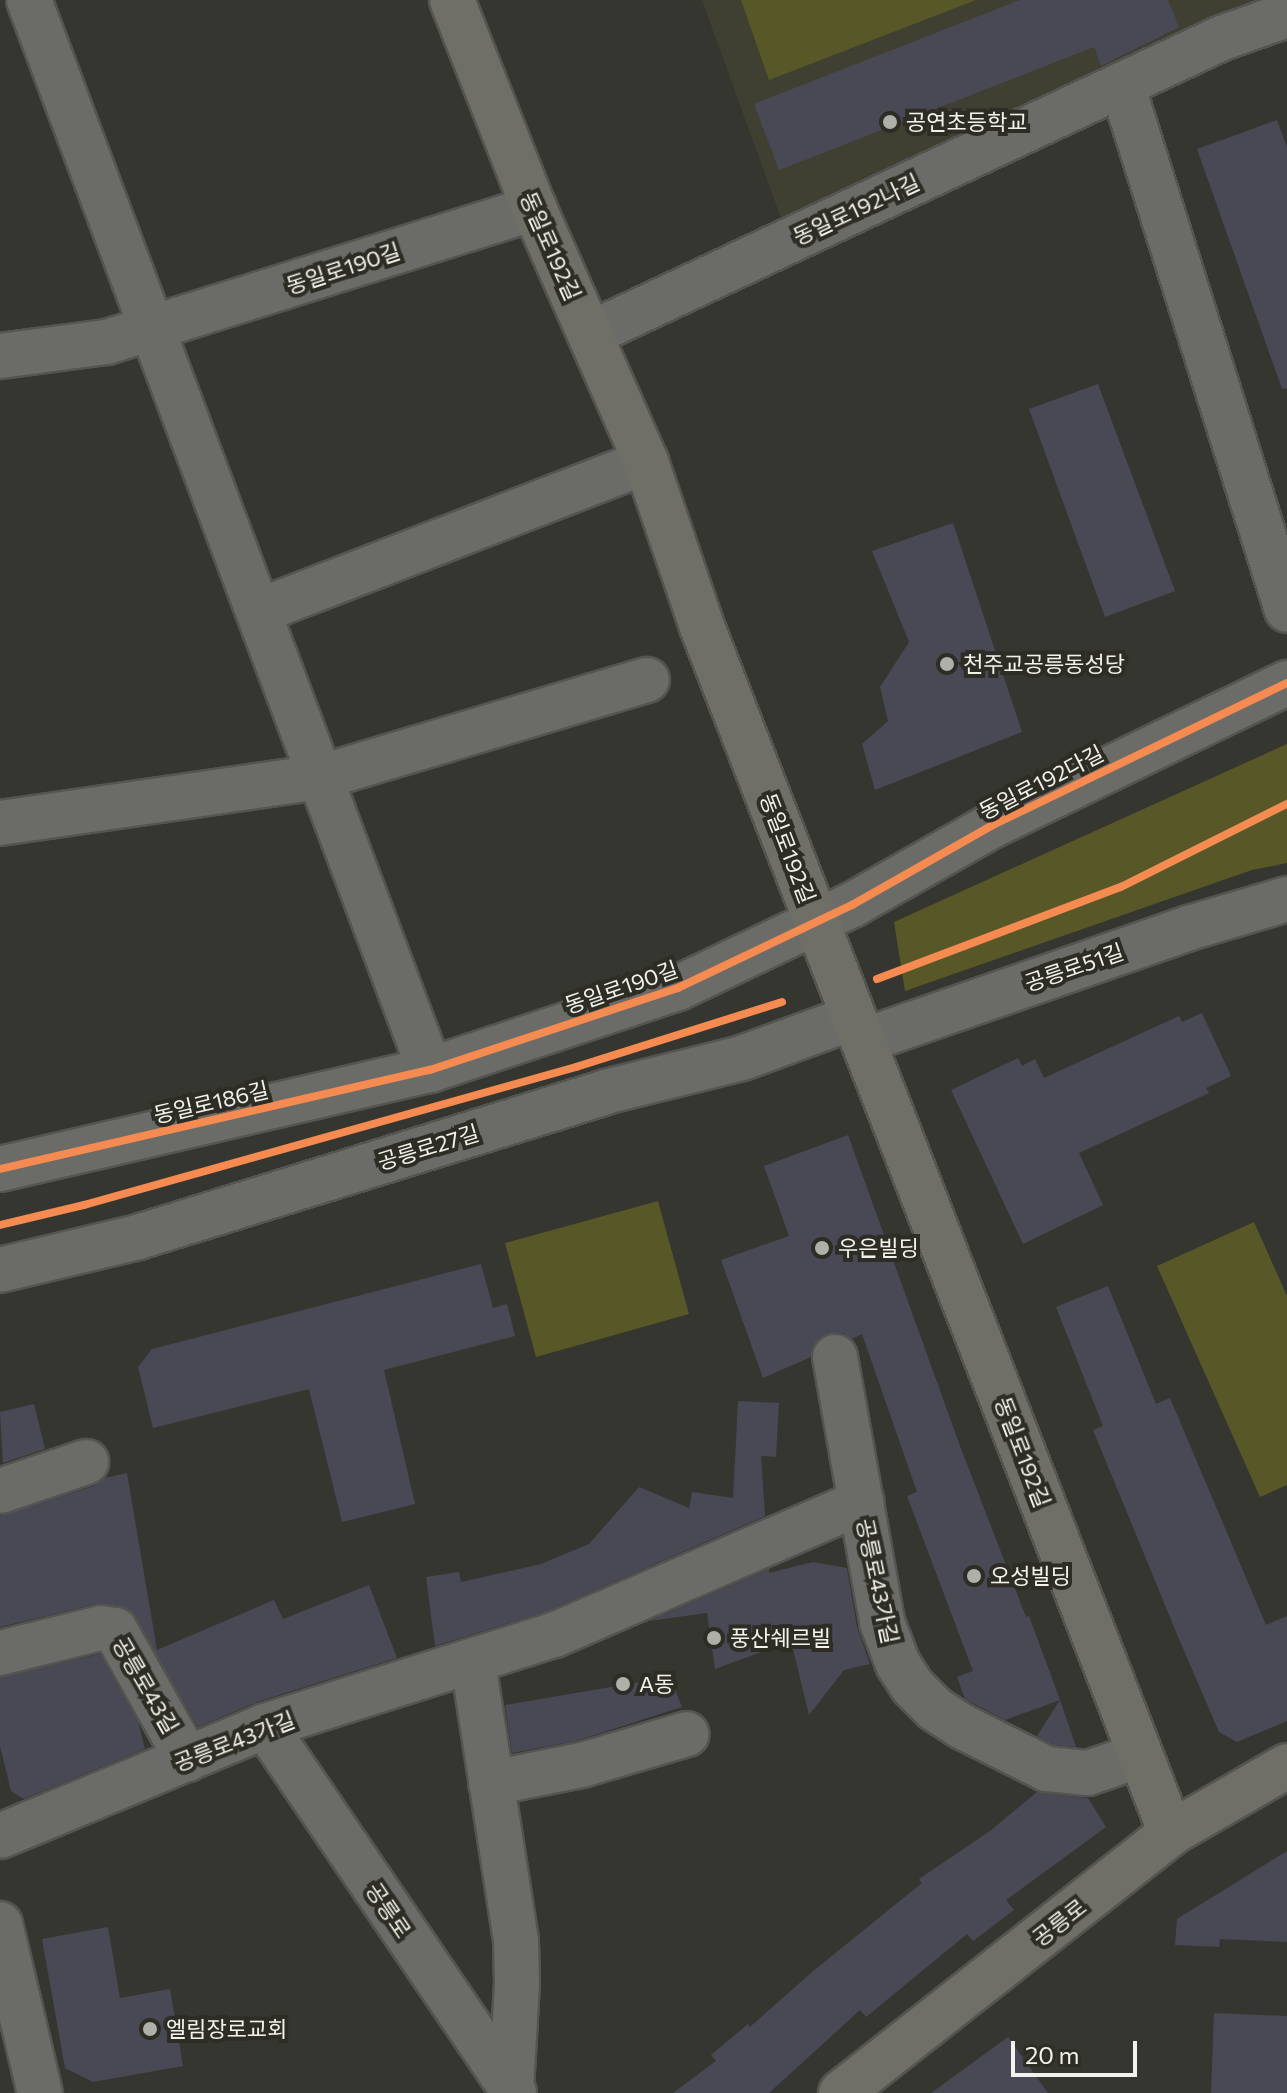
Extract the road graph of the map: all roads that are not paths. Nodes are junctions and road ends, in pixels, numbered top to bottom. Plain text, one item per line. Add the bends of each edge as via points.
1 (29, 0) edge
2 (452, 0) edge
3 (1287, 15) edge
4 (1122, 85) junction
5 (534, 208) junction
6 (152, 328) junction
7 (590, 334) junction
8 (0, 356) edge
9 (646, 462) junction
10 (1287, 610) edge
11 (259, 611) junction
12 (647, 680) dead end
13 (1287, 683) edge
14 (321, 777) junction
15 (0, 823) edge
16 (1287, 899) edge
17 (817, 923) junction
18 (858, 1029) junction
19 (430, 1070) junction
20 (0, 1169) edge
21 (0, 1270) edge
22 (835, 1357) dead end
23 (86, 1462) dead end
24 (0, 1491) edge
25 (861, 1502) junction
26 (0, 1653) edge
27 (473, 1663) junction
28 (265, 1726) junction
29 (687, 1734) dead end
30 (1140, 1755) junction
31 (187, 1759) junction
32 (1287, 1766) edge
33 (491, 1783) junction
34 (1171, 1833) junction
35 (0, 1836) edge
36 (0, 1924) edge
37 (7, 1987) edge
38 (512, 2091) edge
39 (40, 2093) edge
40 (841, 2093) edge

1 - 6 street
2 - 5 street, 동일로192길
3 - 4 street, 동일로192나길 via 1222,38
4 - 7 street, 동일로192나길
4 - 10 street
5 - 6 street, 동일로190길
5 - 7 street, 동일로192길
6 - 8 street via 107,342
6 - 11 street
7 - 9 street, 동일로192길
9 - 11 street
9 - 17 street, 동일로192길 via 701,624
11 - 14 street
12 - 14 street
13 - 17 street, 동일로192다길 via 991,826
14 - 15 street
14 - 19 street
16 - 18 street, 공릉로51길
17 - 18 street, 동일로192길
17 - 19 street, 동일로190길 via 678,988
18 - 21 street, 공릉로27길 via 605,1092 138,1237
18 - 30 street, 동일로192길
19 - 20 street, 동일로186길
22 - 25 street, 공릉로43가길
23 - 24 street
25 - 27 street, 공릉로43가길 via 554,1635
25 - 30 street, 공릉로43가길 via 888,1643 913,1687 935,1709 1047,1769 1088,1773
26 - 31 street, 공릉로43길 via 101,1628 115,1630
27 - 28 street, 공릉로43가길
27 - 33 street
28 - 31 street, 공릉로43가길
28 - 38 street, 공릉로
29 - 33 street via 582,1765
30 - 34 street, 동일로192길
31 - 35 street, 공릉로43가길
32 - 34 street, 공릉로
33 - 38 street via 516,1941
34 - 40 street, 공릉로
36 - 37 street
37 - 39 street

